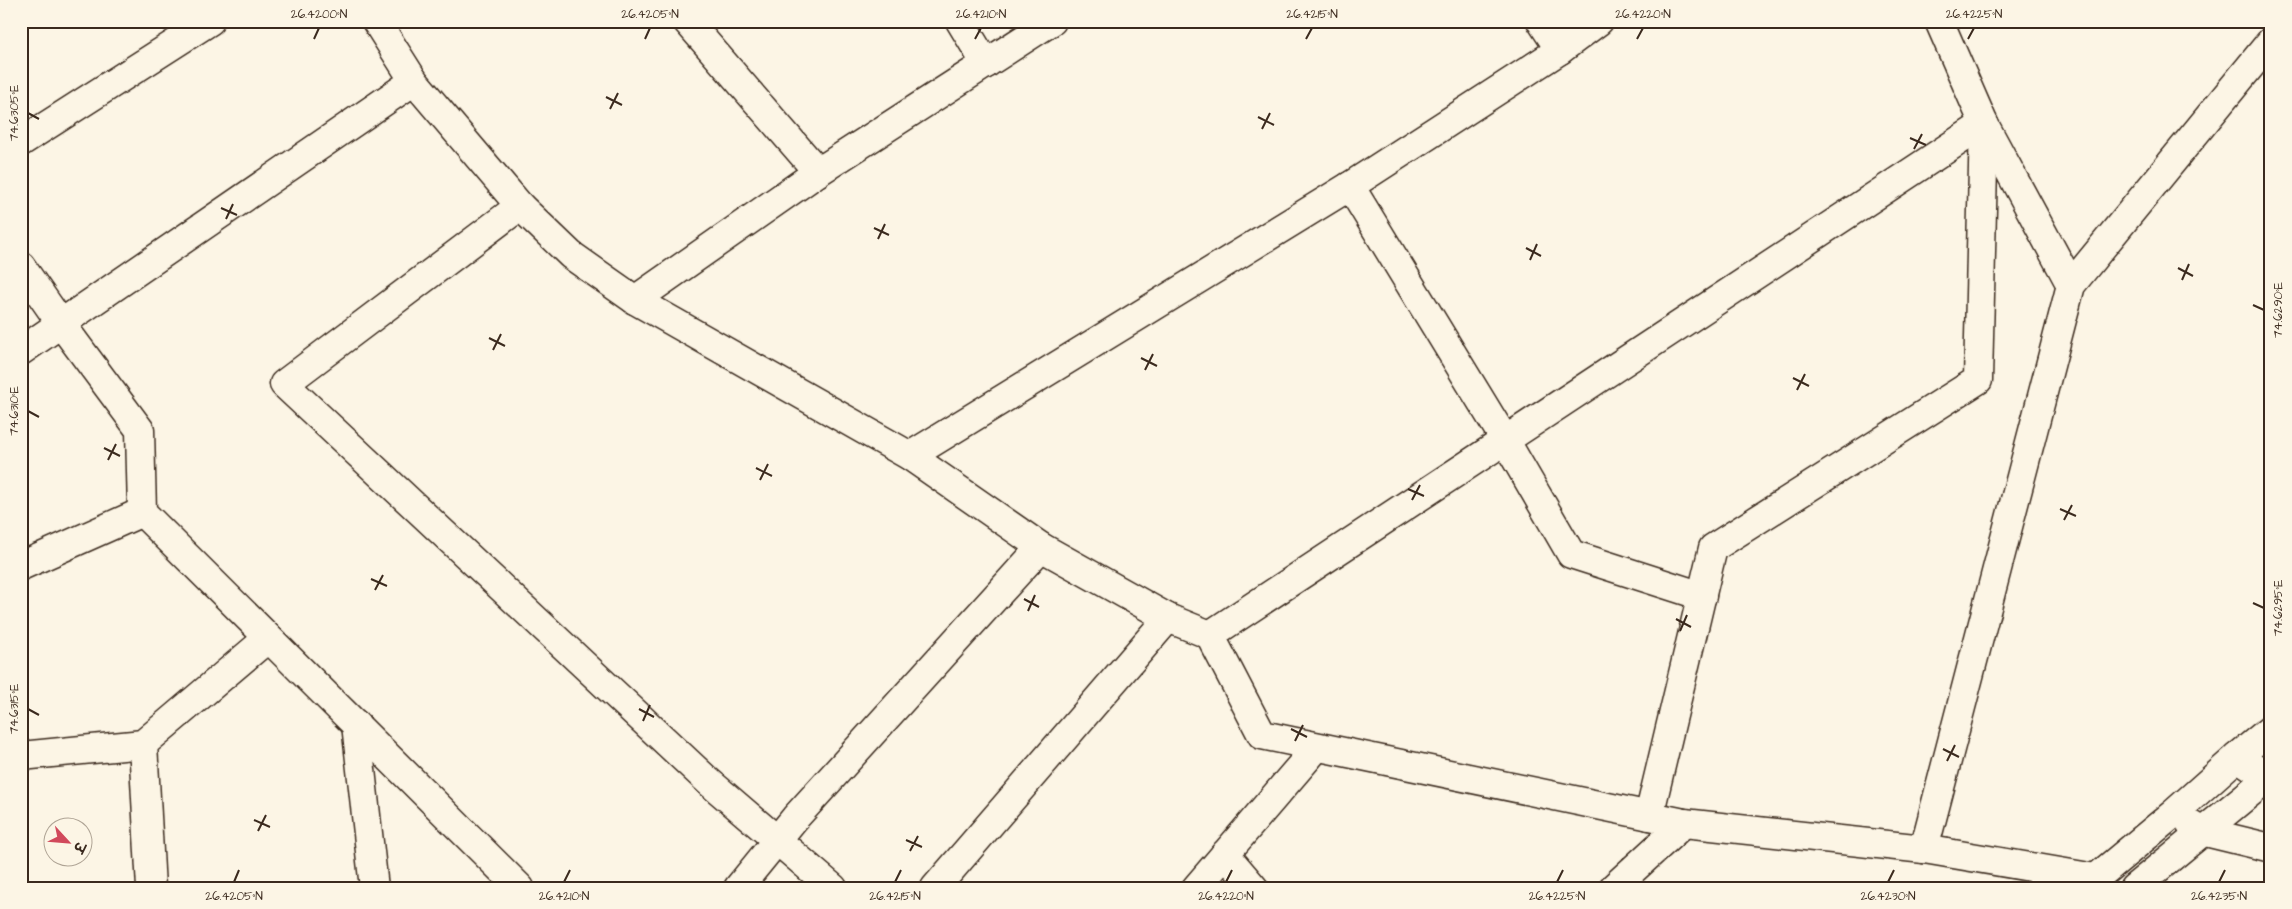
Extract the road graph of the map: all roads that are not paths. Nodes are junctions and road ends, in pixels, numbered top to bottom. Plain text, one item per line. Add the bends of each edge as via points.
1 (210, 21) edge
2 (376, 21) edge
3 (687, 21) edge
4 (960, 21) edge
5 (1052, 21) edge
6 (1541, 21) edge
7 (1599, 21) edge
8 (1938, 21) edge
9 (2271, 41) edge
10 (1560, 50) junction
11 (986, 64) junction
12 (414, 81) junction
13 (1984, 124) junction
14 (21, 142) edge
15 (818, 172) junction
16 (1350, 186) junction
17 (520, 206) junction
18 (21, 266) edge
19 (2072, 285) junction
20 (635, 300) junction
21 (62, 325) junction
22 (21, 351) edge
23 (1505, 440) junction
24 (910, 456) junction
25 (142, 512) junction
26 (1041, 547) junction
27 (21, 566) edge
28 (1702, 596) junction
29 (1168, 618) junction
30 (1210, 635) junction
31 (268, 638) junction
32 (356, 724) junction
33 (2271, 729) edge
34 (143, 744) junction
35 (1317, 747) junction
36 (21, 756) edge
37 (2237, 757) junction
38 (2270, 778) edge
39 (2173, 814) junction
40 (1649, 816) junction
41 (1684, 823) junction
42 (2201, 831) junction
43 (777, 840) junction
44 (2271, 848) edge
45 (1924, 849) junction
46 (1225, 854) junction
47 (2089, 883) edge
48 (151, 888) edge
49 (374, 888) edge
50 (520, 888) edge
51 (738, 888) edge
52 (833, 888) edge
53 (935, 888) edge
54 (1196, 888) edge
55 (1254, 888) edge
56 (1613, 888) edge
57 (2134, 888) edge

1 - 14 street
2 - 12 street
3 - 15 street
4 - 11 street
5 - 11 street
6 - 10 street
7 - 10 street
8 - 13 street
9 - 19 street
10 - 16 street
11 - 15 street
12 - 17 street
12 - 21 street
13 - 19 street
13 - 23 street
13 - 28 street via 1978,380 1713,548
15 - 20 street
16 - 23 street
16 - 24 street
17 - 20 street via 571,255
17 - 43 street via 284,384 708,781
18 - 21 street
19 - 45 street
20 - 24 street
21 - 22 street
21 - 25 street via 140,430
23 - 28 street via 1571,554
23 - 30 street
24 - 26 street
25 - 27 street
25 - 31 street
26 - 29 street
26 - 43 street
28 - 40 street
29 - 30 street
29 - 53 street
30 - 35 street via 1262,735
31 - 32 street
31 - 34 street
32 - 49 street
32 - 50 street
33 - 37 street
34 - 36 street
34 - 48 street
35 - 40 street
35 - 46 street
37 - 38 street
37 - 39 street
38 - 42 street
39 - 42 street
39 - 47 street
40 - 41 street
41 - 45 street
41 - 56 street
42 - 44 street
42 - 57 street
43 - 51 street
43 - 52 street
45 - 47 street
46 - 54 street
46 - 55 street

